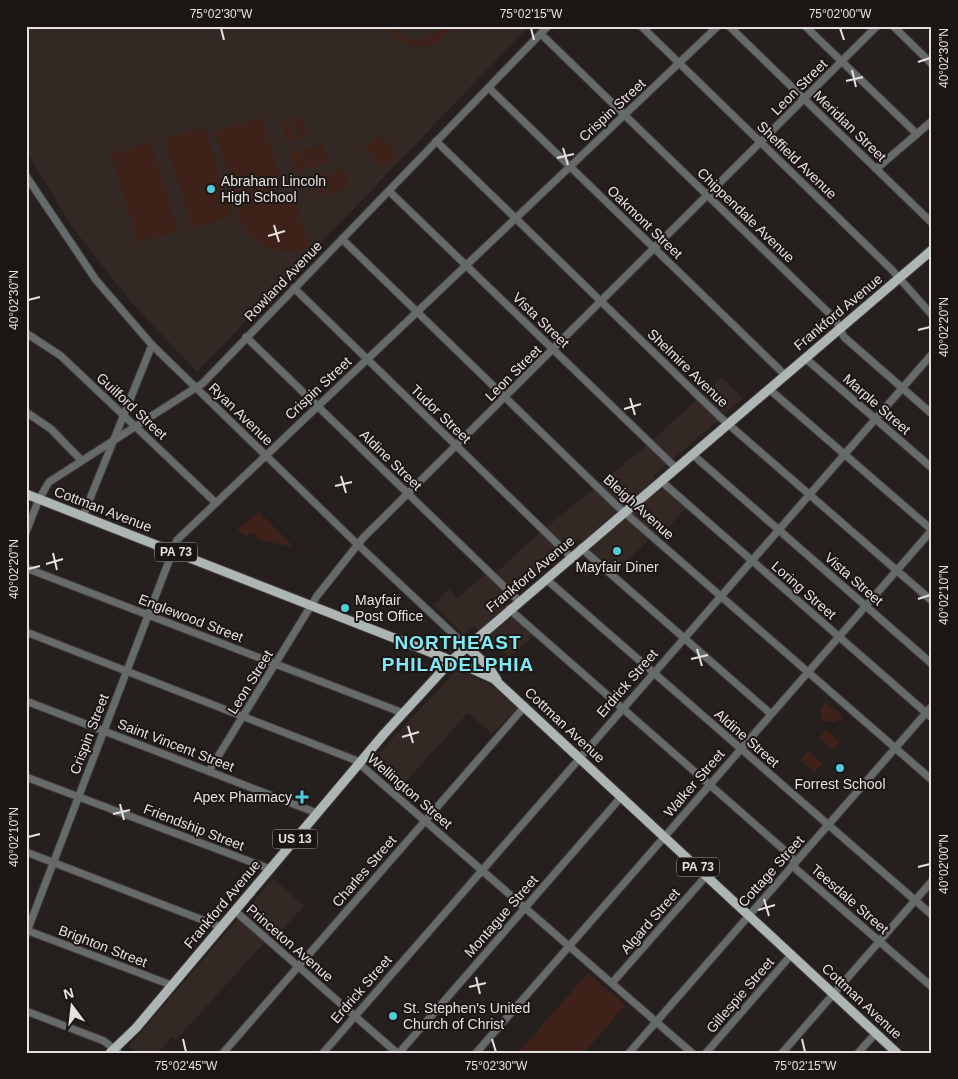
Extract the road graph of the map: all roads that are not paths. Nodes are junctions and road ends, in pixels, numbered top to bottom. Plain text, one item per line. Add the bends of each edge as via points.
1 (548, 26) edge
2 (641, 26) edge
3 (718, 26) edge
4 (729, 26) edge
5 (805, 26) edge
6 (877, 26) edge
7 (893, 26) edge
8 (541, 34) junction
9 (842, 62) junction
10 (679, 64) junction
11 (932, 64) edge
12 (489, 88) junction
13 (804, 99) junction
14 (625, 115) junction
15 (932, 121) edge
16 (917, 134) junction
17 (436, 142) junction
18 (761, 143) junction
19 (570, 167) junction
20 (876, 169) junction
21 (26, 176) edge
22 (389, 191) junction
23 (708, 196) junction
24 (516, 218) junction
25 (932, 223) edge
26 (342, 239) junction
27 (655, 248) junction
28 (932, 250) edge
29 (466, 266) junction
30 (900, 278) junction
31 (294, 288) junction
32 (602, 302) junction
33 (417, 312) junction
34 (932, 315) edge
35 (840, 328) junction
36 (26, 333) edge
37 (246, 337) junction
38 (152, 345) junction
39 (554, 350) junction
40 (932, 354) edge
41 (805, 358) junction
42 (368, 359) junction
43 (785, 375) junction
44 (195, 387) junction
45 (769, 388) junction
46 (902, 388) junction
47 (505, 398) junction
48 (318, 406) junction
49 (26, 412) edge
50 (932, 414) edge
51 (124, 416) junction
52 (875, 419) junction
53 (728, 424) junction
54 (136, 425) junction
55 (113, 440) junction
56 (457, 446) junction
57 (692, 454) junction
58 (844, 454) junction
59 (266, 455) junction
60 (81, 460) junction
61 (676, 468) junction
62 (932, 468) edge
63 (661, 481) junction
64 (26, 494) edge
65 (408, 494) junction
66 (809, 494) junction
67 (39, 499) junction
68 (216, 503) junction
69 (624, 512) junction
70 (83, 516) junction
71 (778, 530) junction
72 (932, 530) edge
73 (26, 532) edge
74 (358, 544) junction
75 (581, 548) junction
76 (172, 551) junction
77 (571, 557) junction
78 (751, 560) junction
79 (26, 568) edge
80 (896, 570) junction
81 (546, 578) junction
82 (720, 596) junction
83 (519, 601) junction
84 (932, 601) edge
85 (312, 605) junction
86 (866, 606) junction
87 (509, 610) junction
88 (148, 615) junction
89 (26, 632) edge
90 (838, 637) junction
91 (684, 638) junction
92 (466, 646) junction
93 (452, 660) junction
94 (276, 664) junction
95 (932, 664) edge
96 (127, 671) junction
97 (808, 672) junction
98 (653, 673) junction
99 (498, 682) junction
100 (26, 700) edge
101 (525, 706) junction
102 (932, 706) edge
103 (622, 708) junction
104 (403, 713) junction
105 (926, 713) junction
106 (772, 714) junction
107 (243, 716) junction
108 (932, 718) edge
109 (104, 731) junction
110 (895, 748) junction
111 (740, 749) junction
112 (580, 757) junction
113 (360, 763) junction
114 (209, 771) junction
115 (26, 776) edge
116 (932, 780) edge
117 (710, 784) junction
118 (622, 796) junction
119 (79, 797) junction
120 (317, 813) junction
121 (425, 820) junction
122 (827, 824) junction
123 (664, 836) junction
124 (26, 852) edge
125 (54, 863) junction
126 (794, 864) junction
127 (270, 869) junction
128 (481, 869) junction
129 (707, 875) junction
130 (932, 880) edge
131 (914, 900) junction
132 (526, 907) junction
133 (235, 910) junction
134 (749, 914) junction
135 (932, 915) edge
136 (221, 927) junction
137 (27, 932) edge
138 (879, 942) junction
139 (569, 945) junction
140 (792, 954) junction
141 (298, 966) junction
142 (612, 983) junction
143 (171, 985) junction
144 (932, 987) edge
145 (833, 993) junction
146 (26, 1011) edge
147 (355, 1016) junction
148 (656, 1021) junction
149 (876, 1033) junction
150 (114, 1051) edge
151 (223, 1053) edge
152 (323, 1053) edge
153 (398, 1053) edge
154 (476, 1053) edge
155 (629, 1053) edge
156 (692, 1053) edge
157 (706, 1053) edge
158 (782, 1053) edge
159 (858, 1053) edge
160 (897, 1053) edge

1 - 8 street, Rowland Avenue
2 - 10 street, Sheffield Avenue
3 - 10 street, Crispin Street
4 - 13 street, Meridian Street
5 - 9 street
6 - 9 street, Leon Street
7 - 11 street
8 - 12 street, Rowland Avenue
8 - 14 street, Chippendale Avenue
9 - 13 street, Leon Street
9 - 16 street
10 - 14 street, Crispin Street
10 - 18 street, Sheffield Avenue
12 - 17 street, Rowland Avenue
12 - 19 street, Oakmont Street
13 - 18 street, Leon Street
13 - 20 street, Meridian Street
14 - 19 street, Crispin Street
14 - 23 street, Chippendale Avenue
15 - 16 street
16 - 20 street
17 - 22 street, Rowland Avenue
17 - 24 street, Shelmire Avenue
18 - 23 street, Leon Street
18 - 30 street, Sheffield Avenue
19 - 24 street, Crispin Street
19 - 27 street, Oakmont Street
20 - 25 street, Meridian Street
21 - 38 street, Ryan Avenue via 96,280
22 - 26 street, Rowland Avenue
22 - 29 street, Vista Street
23 - 27 street, Leon Street
23 - 35 street, Chippendale Avenue via 835,319
24 - 29 street, Crispin Street
24 - 32 street, Shelmire Avenue
26 - 31 street, Rowland Avenue
26 - 33 street, Bleigh Avenue
27 - 32 street, Leon Street
27 - 43 street, Oakmont Street
28 - 30 main road, Frankford Avenue / US 13
29 - 33 street, Crispin Street
29 - 39 street, Vista Street
30 - 34 street, Sheffield Avenue
30 - 35 main road, Frankford Avenue / US 13
31 - 37 street, Rowland Avenue
31 - 42 street, Tudor Street
32 - 39 street, Leon Street
32 - 53 street, Shelmire Avenue
33 - 42 street, Crispin Street
33 - 47 street, Bleigh Avenue
35 - 41 main road, Frankford Avenue / US 13
35 - 46 street, Chippendale Avenue via 844,337
36 - 51 street, Guilford Street via 61,356
37 - 44 street, Rowland Avenue via 203,383
37 - 48 street, Aldine Street
38 - 44 street, Ryan Avenue
38 - 51 street
39 - 47 street, Leon Street
39 - 61 street, Vista Street
40 - 46 street, Erdrick Street
41 - 43 main road, Frankford Avenue / US 13
41 - 52 street, Marple Street
42 - 48 street, Crispin Street
42 - 56 street, Tudor Street
43 - 45 main road, Frankford Avenue / US 13
44 - 54 street, Rowland Avenue
44 - 59 street, Ryan Avenue
45 - 53 main road, Frankford Avenue / US 13
45 - 58 street
46 - 50 street, Chippendale Avenue
46 - 52 street, Erdrick Street
47 - 56 street, Leon Street
47 - 69 street, Bleigh Avenue
48 - 59 street, Crispin Street
48 - 65 street, Aldine Street
49 - 60 street via 51,429
51 - 54 street, Guilford Street
51 - 55 street
52 - 58 street, Erdrick Street
52 - 62 street, Marple Street
53 - 57 main road, Frankford Avenue / US 13
53 - 66 street, Shelmire Avenue
54 - 55 street, Rowland Avenue
54 - 68 street, Guilford Street
55 - 60 street, Rowland Avenue
55 - 70 street
56 - 65 street, Leon Street
56 - 77 street, Tudor Street
57 - 61 main road, Frankford Avenue / US 13
57 - 71 street, Vista Street
58 - 66 street, Erdrick Street
58 - 72 street
59 - 68 street, Crispin Street
59 - 74 street, Ryan Avenue
60 - 67 street, Rowland Avenue via 54,477
61 - 63 main road, Frankford Avenue / US 13
63 - 69 main road, Frankford Avenue / US 13
63 - 78 street, Loring Street
64 - 67 main road, Cottman Avenue / PA 73
65 - 74 street, Leon Street
65 - 83 street, Aldine Street
66 - 71 street, Erdrick Street
66 - 80 street, Shelmire Avenue
67 - 70 main road, Cottman Avenue / PA 73
67 - 73 street, Rowland Avenue
68 - 76 street, Crispin Street via 177,540
69 - 75 main road, Frankford Avenue / US 13
69 - 82 street, Bleigh Avenue
70 - 76 main road, Cottman Avenue / PA 73
71 - 78 street, Erdrick Street
71 - 86 street, Vista Street
72 - 80 street, Walker Street
74 - 85 street, Leon Street
74 - 92 street, Ryan Avenue
75 - 77 main road, Frankford Avenue / US 13
75 - 91 street
76 - 85 main road, Cottman Avenue / PA 73
76 - 88 street, Crispin Street
77 - 81 main road, Frankford Avenue / US 13
78 - 82 street, Erdrick Street
78 - 90 street, Loring Street
79 - 88 street, Englewood Street
80 - 84 street, Shelmire Avenue
80 - 86 street, Walker Street
81 - 83 main road, Frankford Avenue / US 13
81 - 98 street, Aldine Street
82 - 91 street, Erdrick Street
82 - 97 street, Bleigh Avenue
83 - 87 main road, Frankford Avenue / US 13
85 - 93 main road, Cottman Avenue / PA 73
85 - 94 street, Leon Street
86 - 90 street, Walker Street
86 - 95 street, Vista Street
87 - 92 main road, Frankford Avenue / US 13
87 - 103 street, Teesdale Street
88 - 94 street, Englewood Street
88 - 96 street, Crispin Street
89 - 96 street, Wellington Street
90 - 97 street, Walker Street
90 - 105 street, Loring Street
91 - 98 street, Erdrick Street
91 - 106 street
92 - 93 main road, Frankford Avenue / US 13
92 - 99 main road via 488,666
93 - 99 main road, Cottman Avenue / PA 73
93 - 104 main road, Frankford Avenue / US 13
94 - 104 street, Englewood Street
94 - 107 street, Leon Street
96 - 107 street, Wellington Street
96 - 109 street, Crispin Street
97 - 106 street, Walker Street
97 - 110 street, Bleigh Avenue
98 - 103 street, Erdrick Street
98 - 111 street, Aldine Street
99 - 101 main road, Cottman Avenue / PA 73
100 - 109 street, Saint Vincent Street
101 - 112 main road, Cottman Avenue / PA 73
101 - 121 street, Charles Street
102 - 105 street, Cottage Street
103 - 112 street, Erdrick Street
103 - 117 street, Teesdale Street
104 - 113 main road, Frankford Avenue / US 13
105 - 108 street, Loring Street
105 - 110 street, Cottage Street
106 - 111 street, Walker Street
107 - 113 street, Wellington Street
107 - 114 street, Leon Street
109 - 114 street, Saint Vincent Street
109 - 119 street, Crispin Street
110 - 116 street, Bleigh Avenue
110 - 122 street, Cottage Street
111 - 117 street, Walker Street
111 - 122 street, Aldine Street
112 - 118 main road, Cottman Avenue / PA 73
112 - 128 street, Erdrick Street
113 - 120 main road, Frankford Avenue / US 13
113 - 121 street, Wellington Street
114 - 120 street, Saint Vincent Street
115 - 119 street, Friendship Street
117 - 123 street, Walker Street
117 - 126 street, Teesdale Street via 792,856
118 - 123 main road, Cottman Avenue / PA 73
118 - 132 street, Montague Street
119 - 125 street, Crispin Street
119 - 127 street, Friendship Street
120 - 127 main road, Frankford Avenue / US 13
121 - 128 street, Wellington Street
121 - 141 street, Charles Street
122 - 126 street, Cottage Street
122 - 131 street, Aldine Street
123 - 129 main road, Cottman Avenue / PA 73
123 - 139 street, Walker Street
124 - 125 street
125 - 136 street
125 - 137 street, Crispin Street
126 - 134 street, Cottage Street
126 - 138 street, Teesdale Street
127 - 133 main road, Frankford Avenue / US 13
128 - 132 street, Wellington Street
128 - 147 street, Erdrick Street
129 - 134 main road, Cottman Avenue / PA 73
129 - 142 street, Algard Street
130 - 131 street
131 - 135 street, Aldine Street
131 - 138 street
132 - 139 street, Wellington Street
132 - 153 street, Montague Street
133 - 136 main road, Frankford Avenue / US 13
133 - 141 street, Princeton Avenue
134 - 140 main road, Cottman Avenue / PA 73
134 - 148 street, Cottage Street
136 - 143 main road, Frankford Avenue / US 13
137 - 143 street, Brighton Street
138 - 144 street, Teesdale Street
138 - 145 street
139 - 142 street, Wellington Street
139 - 154 street, Walker Street
140 - 145 main road, Cottman Avenue / PA 73
140 - 157 street, Gillespie Street
141 - 147 street, Princeton Avenue
141 - 151 street, Charles Street
142 - 148 street, Wellington Street
143 - 150 main road, Frankford Avenue / US 13
145 - 149 main road, Cottman Avenue / PA 73
145 - 158 street
146 - 150 street via 104,1041
147 - 152 street, Erdrick Street
147 - 153 street, Princeton Avenue
148 - 155 street, Cottage Street
148 - 156 street, Wellington Street
149 - 159 street
149 - 160 main road, Cottman Avenue / PA 73

